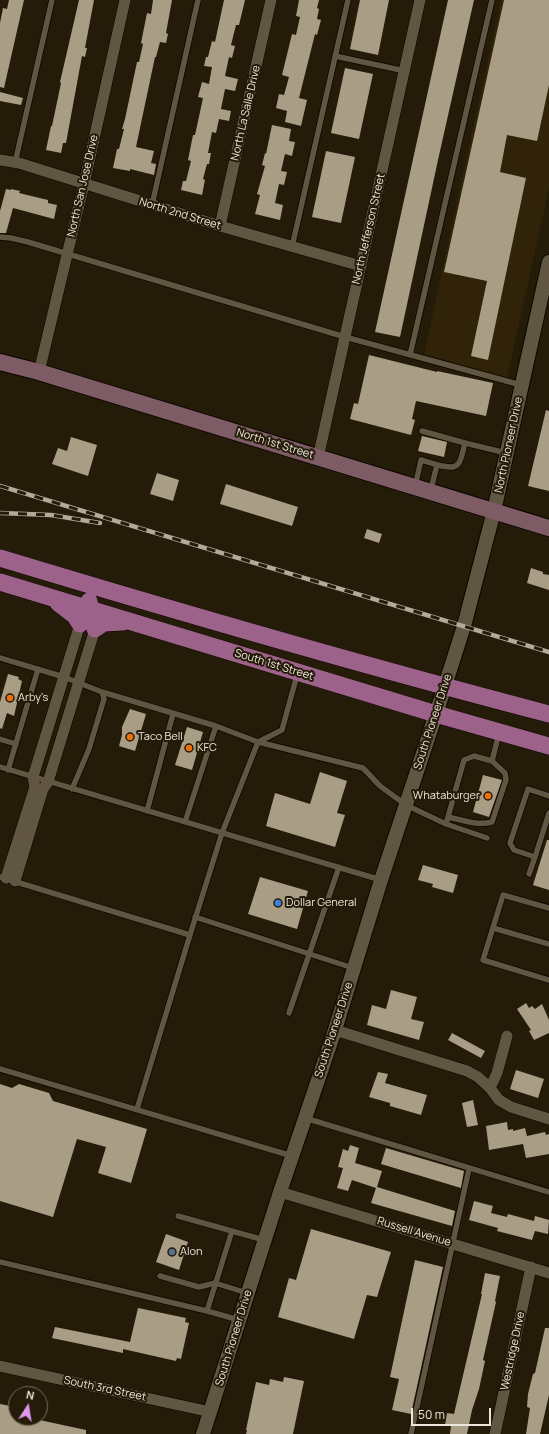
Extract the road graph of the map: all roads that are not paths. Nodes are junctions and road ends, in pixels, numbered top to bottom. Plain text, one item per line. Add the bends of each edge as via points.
1 (52, 0) edge
2 (124, 0) edge
3 (198, 0) edge
4 (271, 0) edge
5 (348, 0) edge
6 (420, 0) edge
7 (492, 0) edge
8 (335, 56) junction
9 (405, 71) junction
10 (0, 160) edge
11 (15, 163) junction
12 (84, 184) junction
13 (152, 205) junction
14 (220, 226) junction
15 (0, 238) edge
16 (291, 247) junction
17 (67, 254) junction
18 (549, 262) edge
19 (361, 266) junction
20 (345, 337) junction
21 (410, 355) junction
22 (0, 362) edge
23 (39, 372) junction
24 (522, 386) junction
25 (422, 431) dead end
26 (465, 443) junction
27 (507, 453) junction
28 (318, 458) junction
29 (437, 464) junction
30 (415, 487) junction
31 (430, 492) junction
32 (494, 511) junction
33 (549, 528) edge
34 (0, 558) edge
35 (0, 582) edge
36 (78, 582) junction
37 (44, 595) junction
38 (124, 595) junction
39 (90, 608) junction
40 (131, 622) junction
41 (87, 626) junction
42 (464, 626) joint
43 (0, 658) edge
44 (38, 669) junction
45 (298, 672) junction
46 (64, 677) junction
47 (79, 682) junction
48 (444, 687) junction
49 (102, 692) junction
50 (173, 714) junction
51 (436, 714) junction
52 (549, 714) edge
53 (216, 726) junction
54 (500, 732) junction
55 (0, 739) edge
56 (258, 742) junction
57 (16, 744) junction
58 (549, 746) edge
59 (492, 761) junction
60 (0, 767) edge
61 (8, 770) junction
62 (34, 777) junction
63 (48, 782) junction
64 (72, 789) junction
65 (549, 796) edge
66 (406, 805) junction
67 (147, 811) junction
68 (549, 813) edge
69 (448, 817) junction
70 (185, 822) junction
71 (446, 824) junction
72 (222, 833) junction
73 (487, 838) dead end
74 (535, 857) junction
75 (339, 867) junction
76 (529, 874) dead end
77 (7, 879) edge
78 (381, 880) junction
79 (549, 908) edge
80 (195, 917) junction
81 (493, 928) junction
82 (190, 935) junction
83 (549, 944) edge
84 (309, 953) junction
85 (354, 968) junction
86 (549, 980) edge
87 (289, 1012) dead end
88 (335, 1030) junction
89 (507, 1036) dead end
90 (0, 1069) edge
91 (490, 1088) junction
92 (136, 1109) junction
93 (305, 1118) junction
94 (549, 1119) edge
95 (292, 1156) junction
96 (469, 1169) junction
97 (280, 1192) junction
98 (549, 1192) edge
99 (178, 1216) dead end
100 (232, 1232) junction
101 (265, 1240) junction
102 (452, 1244) junction
103 (0, 1262) edge
104 (531, 1267) junction
105 (549, 1272) edge
106 (160, 1276) dead end
107 (215, 1283) junction
108 (247, 1293) junction
109 (207, 1311) junction
110 (240, 1321) junction
111 (0, 1366) edge
112 (210, 1412) junction
113 (203, 1434) edge
114 (411, 1434) edge
115 (495, 1434) edge

1 - 11 lane
2 - 12 street, North San Jose Drive
3 - 13 lane
4 - 14 street, North La Salle Drive
5 - 8 lane
6 - 9 street, North Jefferson Street
7 - 21 lane
8 - 9 lane
8 - 16 lane
9 - 19 street, North Jefferson Street
10 - 11 street, North 2nd Street
11 - 12 street, North 2nd Street
12 - 13 street, North 2nd Street
12 - 17 street, North San Jose Drive
13 - 14 street, North 2nd Street
14 - 16 street, North 2nd Street
15 - 17 lane via 11,238
16 - 19 street, North 2nd Street
17 - 20 lane
17 - 23 street, North San Jose Drive
18 - 24 street, North Pioneer Drive
19 - 20 street, North Jefferson Street
20 - 21 lane
20 - 28 street, North Jefferson Street
21 - 24 lane
22 - 23 main road, North 1st Street
23 - 28 main road, North 1st Street
24 - 27 street, North Pioneer Drive
25 - 26 lane
26 - 27 lane
26 - 29 lane via 459,463 455,466 449,468
27 - 32 street, North Pioneer Drive
28 - 30 main road, North 1st Street
29 - 30 lane via 421,460
29 - 31 lane
30 - 31 main road, North 1st Street
31 - 32 main road, North 1st Street
32 - 33 main road, North 1st Street
32 - 42 street, North Pioneer Drive
34 - 36 main road
35 - 37 main road, South 1st Street
36 - 38 main road
36 - 39 main road via 88,596
37 - 39 main road, South 1st Street
37 - 41 main road via 68,609
38 - 39 main road via 97,601
38 - 48 main road
39 - 40 main road, South 1st Street
39 - 41 main road
40 - 41 main road
40 - 45 main road, South 1st Street
41 - 46 street
41 - 47 street
42 - 48 street, South Pioneer Drive
43 - 44 lane
44 - 46 lane
44 - 57 lane
45 - 51 main road, South 1st Street
45 - 56 lane via 282,730
46 - 47 lane
46 - 62 street
47 - 49 lane
47 - 63 street
48 - 51 street, South Pioneer Drive
48 - 52 main road
49 - 50 lane
49 - 64 lane via 104,699 89,749
50 - 53 lane
50 - 67 lane
51 - 54 main road, South 1st Street
51 - 66 street, South Pioneer Drive
53 - 56 lane
53 - 70 lane
54 - 58 main road, South 1st Street
54 - 59 lane
55 - 57 lane
56 - 66 lane via 363,768 380,786
56 - 72 lane
57 - 61 lane
59 - 69 lane via 474,756 464,760
59 - 69 lane via 505,772 506,780 492,822 475,824
60 - 61 lane
61 - 62 lane
62 - 63 lane
62 - 77 street via 35,787
63 - 64 lane
63 - 77 street
64 - 67 lane
65 - 74 lane via 528,789 510,843 514,850
66 - 71 lane
66 - 78 street, South Pioneer Drive
67 - 70 lane
68 - 74 lane
69 - 71 lane
70 - 72 lane
71 - 73 lane
72 - 75 lane
72 - 80 lane
74 - 76 lane
75 - 78 lane
75 - 84 lane
77 - 82 lane
78 - 85 street, South Pioneer Drive
79 - 81 lane via 504,895
80 - 82 lane
80 - 84 lane
81 - 83 lane
81 - 86 lane via 483,960
82 - 92 lane
84 - 85 lane
84 - 87 lane
85 - 88 street, South Pioneer Drive
88 - 91 street via 467,1071
88 - 93 street, South Pioneer Drive
89 - 91 street
90 - 92 lane
91 - 94 street via 499,1100 511,1107
92 - 95 lane
93 - 95 street, South Pioneer Drive
93 - 96 lane
95 - 97 street, South Pioneer Drive
96 - 98 lane
96 - 102 lane
97 - 101 street, South Pioneer Drive
97 - 102 street, Russell Avenue
99 - 100 lane
100 - 101 lane
100 - 107 lane
101 - 108 street, South Pioneer Drive
102 - 104 street, Russell Avenue
102 - 114 lane
103 - 109 lane
104 - 105 street, Russell Avenue
104 - 115 street, Westridge Drive
106 - 107 lane via 199,1287
107 - 108 lane
107 - 109 lane
108 - 110 street, South Pioneer Drive
109 - 110 lane
110 - 112 street, South Pioneer Drive
111 - 112 street, South 3rd Street
112 - 113 street, South Pioneer Drive

